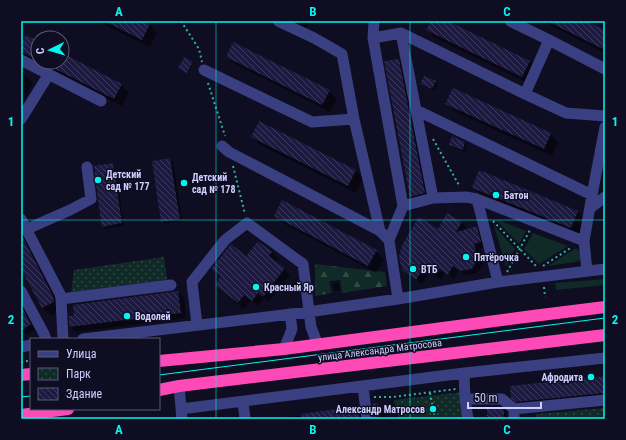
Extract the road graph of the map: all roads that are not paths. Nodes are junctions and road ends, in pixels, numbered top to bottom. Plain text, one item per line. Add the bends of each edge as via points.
1 (278, 21) edge
2 (374, 21) edge
3 (510, 21) edge
4 (401, 33) junction
5 (373, 38) junction
6 (549, 40) junction
7 (21, 60) edge
8 (605, 69) edge
9 (204, 70) road end
10 (49, 74) junction
11 (525, 94) junction
12 (101, 101) dead end
13 (416, 110) junction
14 (605, 116) edge
15 (21, 119) edge
16 (354, 119) junction
17 (605, 127) edge
18 (222, 146) dead end
19 (86, 167) dead end
20 (592, 196) junction
21 (605, 197) edge
22 (433, 198) junction
23 (477, 199) junction
24 (404, 206) junction
25 (590, 208) junction
26 (21, 219) edge
27 (27, 229) junction
28 (380, 231) junction
29 (389, 240) junction
30 (580, 243) junction
31 (605, 269) edge
32 (587, 271) junction
33 (498, 282) junction
34 (171, 284) dead end
35 (21, 291) edge
36 (61, 299) junction
37 (398, 299) junction
38 (605, 307) edge
39 (308, 312) junction
40 (290, 314) junction
41 (197, 325) junction
42 (605, 335) edge
43 (46, 338) edge
44 (63, 338) edge
45 (91, 338) edge
46 (318, 345) junction
47 (284, 349) junction
48 (605, 358) edge
49 (160, 361) edge
50 (464, 373) junction
51 (179, 386) junction
52 (363, 387) junction
53 (160, 390) edge
54 (466, 394) junction
55 (605, 400) edge
56 (243, 402) junction
57 (60, 410) edge
58 (182, 414) edge
59 (514, 414) edge
60 (21, 415) edge
61 (245, 419) edge
62 (367, 419) edge
63 (468, 419) edge

1 - 16 street via 342,54
2 - 5 street
3 - 6 street
4 - 5 street
4 - 11 street
4 - 13 street
5 - 24 street
6 - 8 street
6 - 11 street
7 - 10 street
9 - 16 street via 312,122
10 - 12 street
10 - 15 street
11 - 14 street via 566,113
13 - 20 street
13 - 22 street
16 - 28 street
17 - 20 street
18 - 28 street
19 - 27 street via 91,199
20 - 25 street
21 - 25 street
22 - 23 street
22 - 24 street
23 - 30 street
23 - 33 street
24 - 29 street
25 - 30 street
26 - 27 street
27 - 36 street
28 - 29 street
29 - 37 street
30 - 32 street
31 - 32 street
32 - 33 street
33 - 37 street
34 - 36 street
35 - 43 street
36 - 44 street
37 - 39 street
38 - 46 highway, улица Александра Матросова
39 - 40 street
39 - 41 street via 303,264 247,223 225,240 192,282
39 - 46 street
40 - 41 street
40 - 47 street via 292,329
41 - 45 street
42 - 51 highway, улица Александра Матросова
46 - 47 highway, улица Александра Матросова
47 - 49 highway, улица Александра Матросова
48 - 50 street
50 - 52 street
50 - 54 street
51 - 53 highway, улица Александра Матросова
51 - 58 street
52 - 56 street
52 - 62 street
54 - 59 street via 502,399
54 - 63 street
55 - 59 street
56 - 58 street
56 - 61 street
57 - 60 highway

